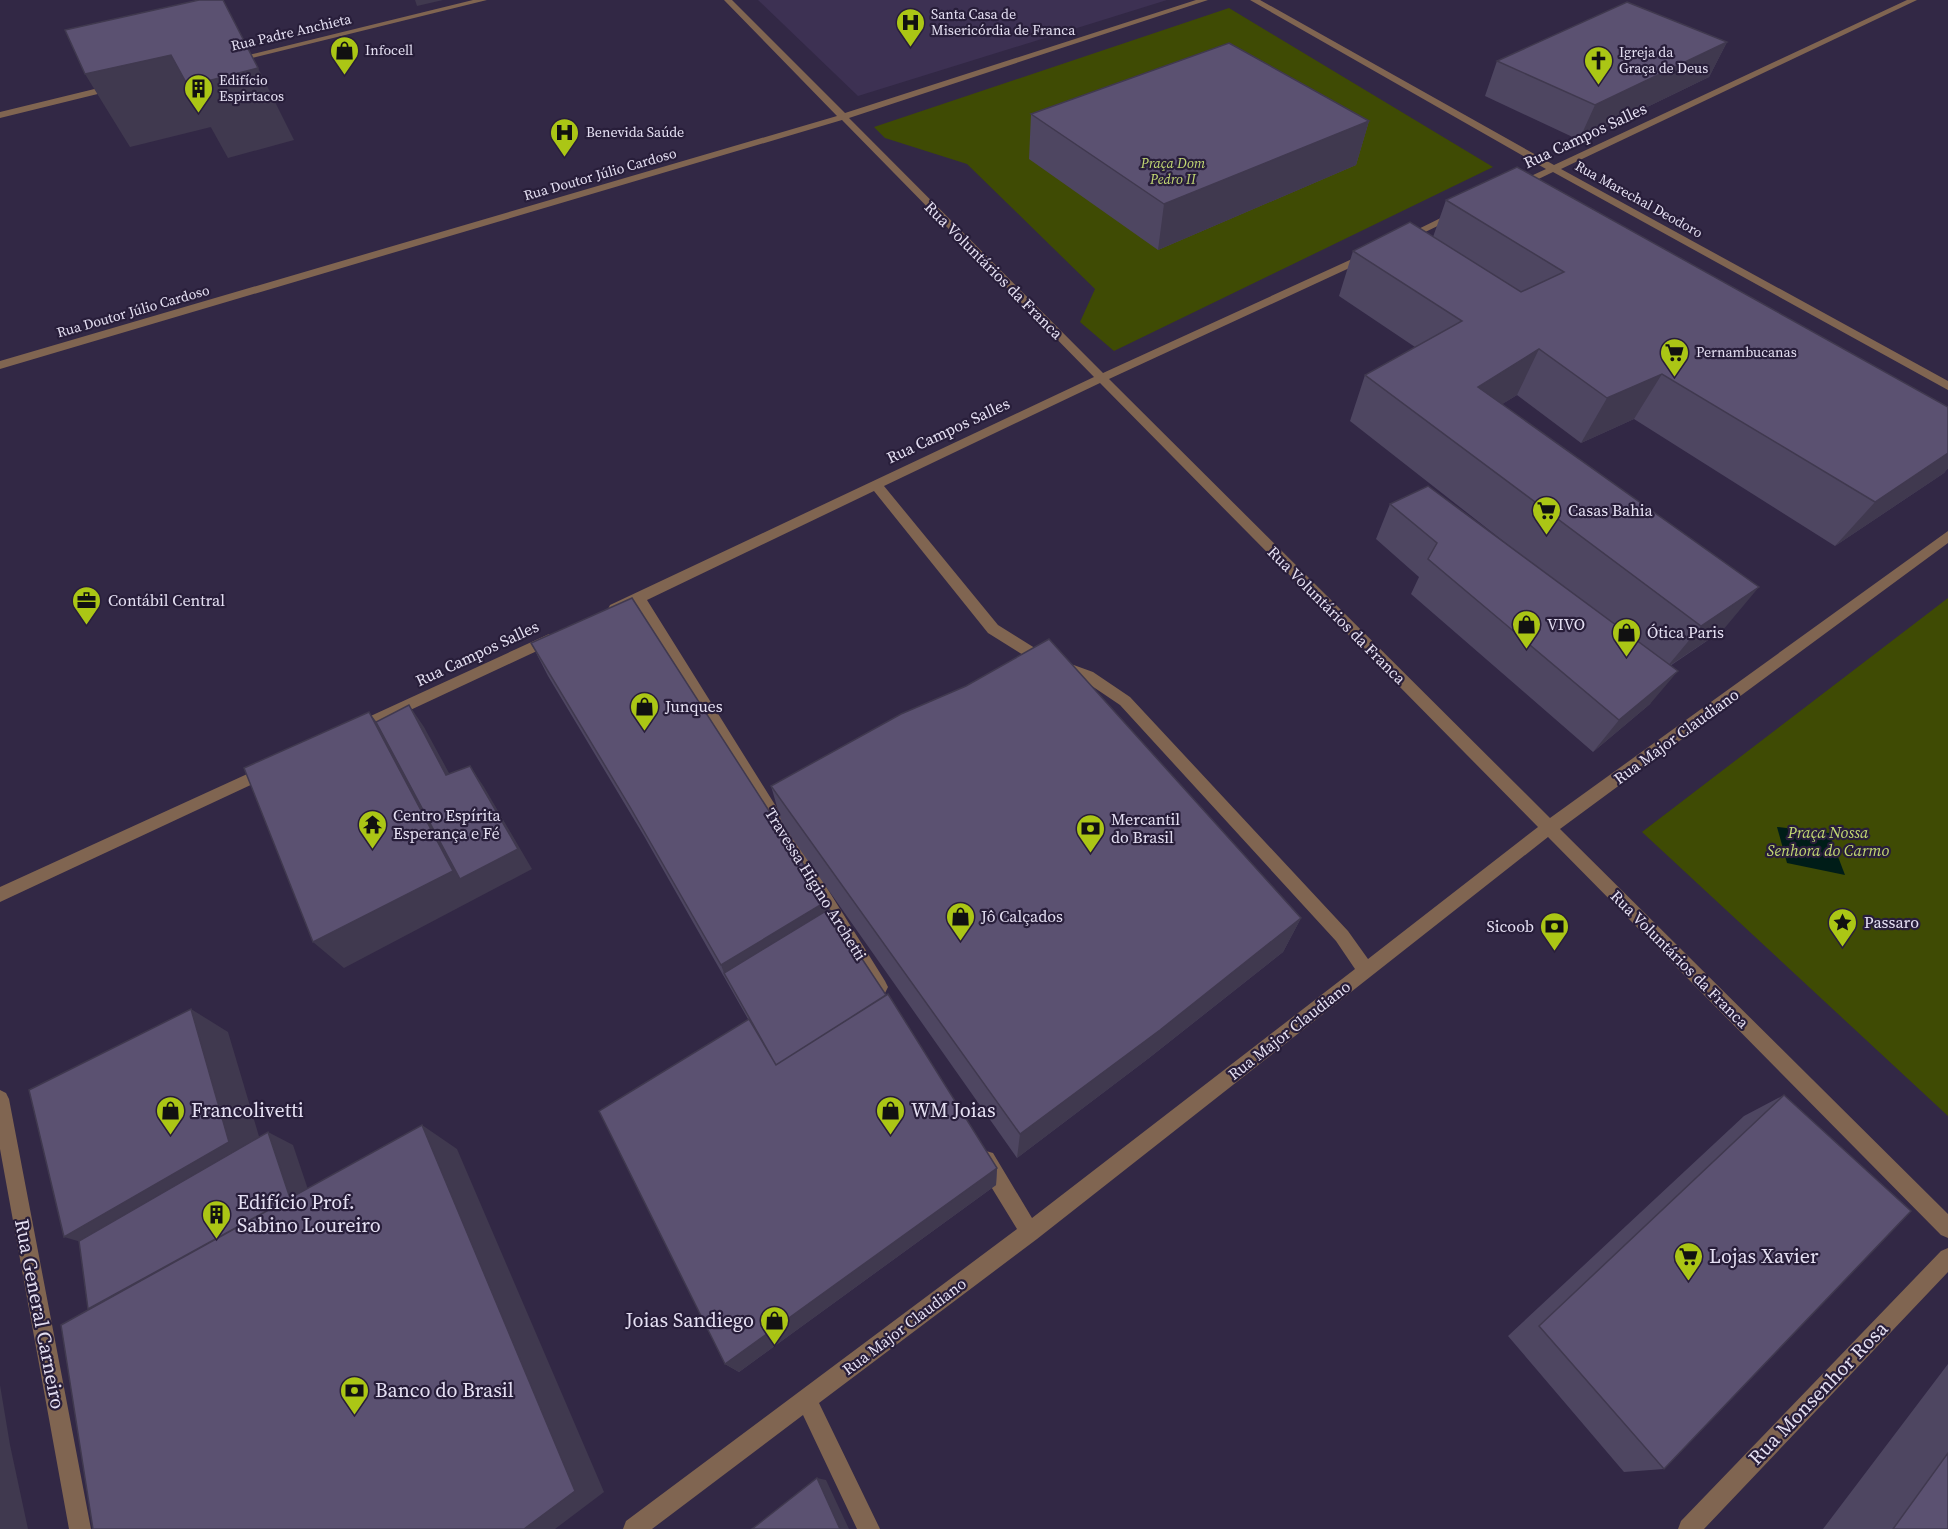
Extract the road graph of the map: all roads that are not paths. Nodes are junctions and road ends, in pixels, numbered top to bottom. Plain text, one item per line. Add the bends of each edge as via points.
1 (483, 0) edge
2 (728, 0) edge
3 (1204, 0) edge
4 (1254, 0) edge
5 (1913, 0) edge
6 (219, 63) edge
7 (127, 85) edge
8 (0, 115) edge
9 (843, 117) junction
10 (1554, 170) junction
11 (1511, 189) edge
12 (1468, 209) edge
13 (1392, 244) edge
14 (1382, 249) edge
15 (0, 364) edge
16 (1101, 378) junction
17 (1948, 386) edge
18 (876, 485) junction
19 (1948, 536) edge
20 (639, 598) junction
21 (607, 613) edge
22 (563, 633) edge
23 (347, 734) edge
24 (282, 764) edge
25 (1549, 828) junction
26 (0, 895) edge
27 (1366, 970) junction
28 (887, 1000) edge
29 (0, 1099) edge
30 (980, 1151) edge
31 (1948, 1228) edge
32 (1030, 1232) junction
33 (1948, 1258) edge
34 (806, 1399) junction
35 (80, 1529) edge
36 (634, 1529) edge
37 (869, 1529) edge
38 (1689, 1529) edge

1 - 6 street, Rua Padre Anchieta
2 - 9 street, Rua Voluntários da Franca
3 - 9 street, Rua Doutor Júlio Cardoso
4 - 10 street, Rua Marechal Deodoro
5 - 10 street, Rua Campos Salles
7 - 8 street
9 - 15 street, Rua Doutor Júlio Cardoso
9 - 16 street, Rua Voluntários da Franca
10 - 11 street, Rua Campos Salles
10 - 17 street, Rua Marechal Deodoro
12 - 13 street
14 - 16 street, Rua Campos Salles
16 - 18 street, Rua Campos Salles
16 - 25 street, Rua Voluntários da Franca
18 - 20 street, Rua Campos Salles
18 - 27 street via 993,629 1041,659 1088,676 1125,701 1342,936
19 - 25 street, Rua Major Claudiano
20 - 21 street, Rua Campos Salles
20 - 28 street, Travessa Higino Archetti
22 - 23 street, Rua Campos Salles
24 - 26 street
25 - 27 street, Rua Major Claudiano
25 - 31 street, Rua Voluntários da Franca
27 - 32 street, Rua Major Claudiano
29 - 35 street, Rua General Carneiro
30 - 32 street
32 - 34 street, Rua Major Claudiano
33 - 38 street, Rua Monsenhor Rosa
34 - 36 street, Rua Major Claudiano
34 - 37 street

